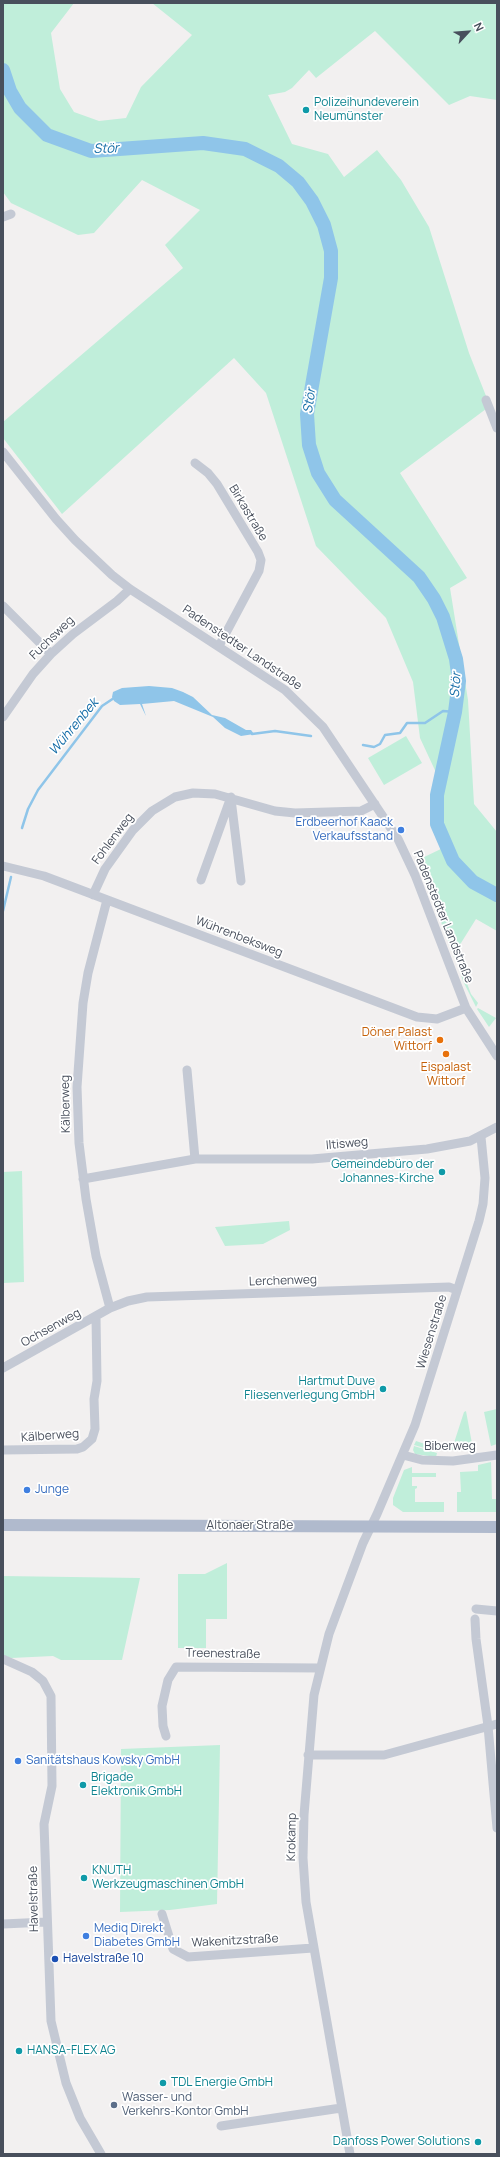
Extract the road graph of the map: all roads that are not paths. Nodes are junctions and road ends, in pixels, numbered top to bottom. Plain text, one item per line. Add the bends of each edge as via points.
1 (486, 400) dead end
2 (497, 428) edge
3 (3, 452) edge
4 (195, 463) dead end
5 (130, 589) junction
6 (3, 606) edge
7 (219, 646) junction
8 (51, 654) junction
9 (3, 717) edge
10 (231, 798) junction
11 (375, 804) junction
12 (3, 866) edge
13 (201, 880) dead end
14 (241, 881) dead end
15 (93, 895) junction
16 (107, 900) junction
17 (466, 1008) junction
18 (496, 1052) edge
19 (186, 1070) dead end
20 (497, 1127) edge
21 (481, 1137) junction
22 (195, 1159) junction
23 (83, 1179) junction
24 (458, 1290) junction
25 (110, 1308) junction
26 (96, 1317) junction
27 (3, 1368) edge
28 (3, 1450) edge
29 (403, 1455) junction
30 (497, 1455) edge
31 (3, 1526) edge
32 (371, 1526) junction
33 (497, 1527) edge
34 (497, 1611) edge
35 (3, 1659) edge
36 (319, 1668) junction
37 (493, 1725) edge
38 (166, 1736) dead end
39 (308, 1755) junction
40 (497, 1828) edge
41 (162, 1914) dead end
42 (46, 1922) junction
43 (3, 1924) edge
44 (313, 1948) junction
45 (341, 2108) junction
46 (221, 2126) dead end
47 (101, 2154) edge
48 (350, 2154) edge

1 - 2 street
3 - 5 street, Padenstedter Landstraße via 75,540
4 - 7 street, Birkastraße via 217,484 261,560 259,571
5 - 7 street, Padenstedter Landstraße
5 - 8 street, Fuchsweg
6 - 8 street
7 - 11 street, Padenstedter Landstraße via 290,693 310,712 332,738
8 - 9 street, Fuchsweg via 33,674
10 - 11 street, Fohlenweg via 285,813 362,811
10 - 13 street
10 - 14 street
10 - 15 street, Fohlenweg via 193,793 175,797 161,804 143,819 114,854 98,880
11 - 17 street, Padenstedter Landstraße via 398,840 415,875
12 - 15 street, Wührenbeksweg via 44,876
15 - 16 street, Wührenbeksweg
16 - 17 street, Wührenbeksweg via 417,1017 437,1019
16 - 23 street, Kälberweg via 88,973 81,1017 77,1094
17 - 18 street, Padenstedter Landstraße
19 - 22 street
20 - 21 street, Iltisweg
21 - 22 street, Iltisweg via 447,1146 326,1158
21 - 24 street, Wiesenstraße via 485,1178 483,1204
22 - 23 street, Iltisweg
23 - 25 street, Kälberweg via 96,1256
24 - 25 street, Lerchenweg via 449,1287 147,1297
24 - 29 street, Wiesenstraße
25 - 26 street, Ochsenweg
26 - 27 street, Ochsenweg
26 - 28 street, Kälberweg via 97,1380 94,1399 95,1429 92,1439 83,1447 77,1448
29 - 30 street, Biberweg via 422,1460 453,1461
29 - 32 street, Wiesenstraße
31 - 32 main road, Altonaer Straße
32 - 33 main road, Altonaer Straße
32 - 36 street, Krokamp via 329,1634
34 - 37 street via 476,1614 476,1639
35 - 42 street, Havelstraße via 32,1672 43,1681 51,1696 52,1786 44,1824
36 - 38 street, Treenestraße via 176,1667 168,1680 162,1706
36 - 39 street, Krokamp
37 - 39 street via 379,1756
37 - 40 street
39 - 44 street, Krokamp via 303,1858
41 - 44 street, Wakenitzstraße via 173,1948 188,1957
42 - 43 street
42 - 47 street, Havelstraße via 49,2000 56,2048 80,2118
44 - 45 street, Krokamp
45 - 46 street
45 - 48 street, Krokamp

